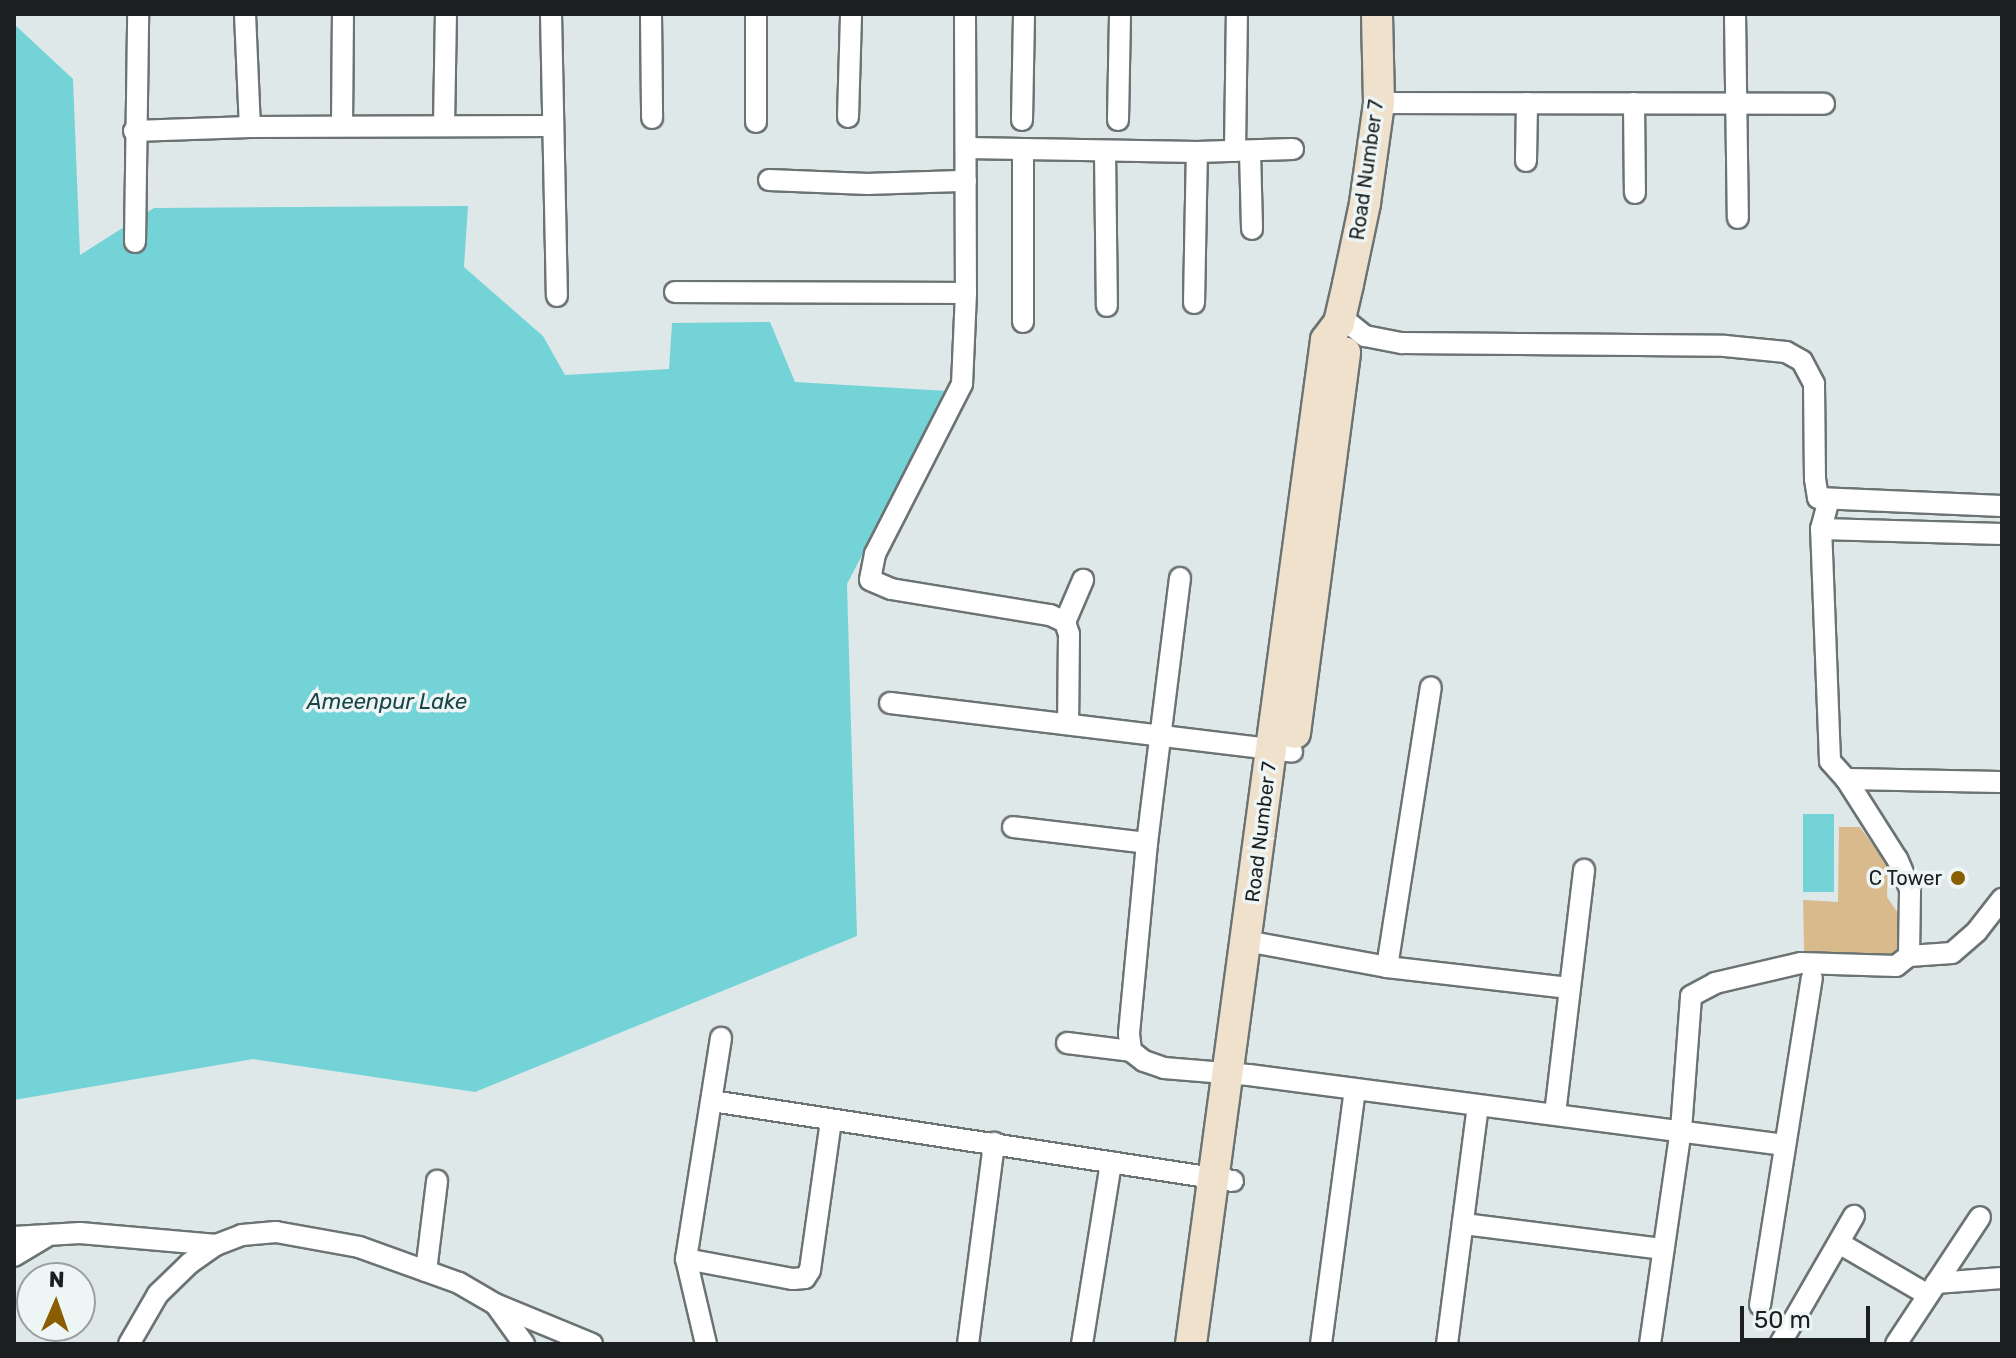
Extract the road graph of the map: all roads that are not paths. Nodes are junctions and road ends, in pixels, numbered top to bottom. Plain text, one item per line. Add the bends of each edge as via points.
1 (138, 14) edge
2 (245, 14) edge
3 (343, 14) edge
4 (446, 14) edge
5 (551, 14) edge
6 (651, 14) edge
7 (756, 14) edge
8 (851, 14) edge
9 (965, 14) edge
10 (1024, 14) edge
11 (1120, 14) edge
12 (1237, 14) edge
13 (1377, 14) edge
14 (1735, 14) edge
15 (1379, 103) junction
16 (1527, 103) junction
17 (1634, 103) junction
18 (1736, 103) junction
19 (1824, 104) dead end
20 (848, 117) dead end
21 (652, 118) dead end
22 (1022, 120) dead end
23 (1118, 120) dead end
24 (756, 122) dead end
25 (342, 126) junction
26 (444, 126) junction
27 (552, 126) junction
28 (250, 127) junction
29 (134, 131) junction
30 (966, 148) junction
31 (1023, 149) junction
32 (1293, 149) dead end
33 (1105, 151) junction
34 (1243, 151) junction
35 (1197, 152) junction
36 (1526, 161) dead end
37 (769, 180) dead end
38 (966, 181) junction
39 (1635, 193) dead end
40 (1738, 218) dead end
41 (1252, 229) dead end
42 (135, 242) dead end
43 (675, 292) dead end
44 (966, 293) junction
45 (557, 296) dead end
46 (1194, 303) dead end
47 (1107, 306) dead end
48 (1340, 320) junction
49 (1023, 322) dead end
50 (1829, 499) junction
51 (2002, 506) edge
52 (1821, 529) junction
53 (2002, 534) edge
54 (1180, 578) dead end
55 (1083, 580) dead end
56 (1065, 622) junction
57 (1431, 687) dead end
58 (890, 703) dead end
59 (1068, 723) junction
60 (1159, 734) junction
61 (1282, 750) junction
62 (1846, 779) junction
63 (2002, 782) edge
64 (1013, 827) dead end
65 (1147, 843) junction
66 (1584, 870) dead end
67 (2002, 899) edge
68 (1256, 943) junction
69 (1909, 956) junction
70 (1387, 967) junction
71 (1812, 978) dead end
72 (1569, 988) junction
73 (721, 1038) dead end
74 (1067, 1043) dead end
75 (1131, 1051) junction
76 (1239, 1075) junction
77 (1355, 1090) junction
78 (712, 1101) junction
79 (1478, 1106) junction
80 (1555, 1114) junction
81 (831, 1121) junction
82 (1681, 1130) junction
83 (994, 1143) junction
84 (1784, 1145) junction
85 (1111, 1162) junction
86 (1224, 1180) junction
87 (437, 1181) dead end
88 (1854, 1216) dead end
89 (1980, 1217) dead end
90 (1464, 1224) junction
91 (49, 1235) junction
92 (14, 1237) edge
93 (1839, 1243) junction
94 (216, 1245) junction
95 (1663, 1249) junction
96 (14, 1256) edge
97 (686, 1259) junction
98 (426, 1271) junction
99 (2002, 1278) edge
100 (1932, 1289) junction
101 (495, 1304) junction
102 (1760, 1305) dead end
103 (129, 1344) edge
104 (524, 1344) edge
105 (592, 1344) edge
106 (706, 1344) edge
107 (968, 1344) edge
108 (1082, 1344) edge
109 (1191, 1344) edge
110 (1209, 1344) edge
111 (1321, 1344) edge
112 (1447, 1344) edge
113 (1650, 1344) edge
114 (1780, 1344) edge
115 (1896, 1344) edge

1 - 29 street
2 - 28 street
3 - 25 street
4 - 26 street
5 - 27 street
6 - 21 street
7 - 24 street
8 - 20 street
9 - 30 street
10 - 22 street
11 - 23 street
12 - 34 street
13 - 15 street, Road Number 7
14 - 18 street
15 - 16 street
15 - 48 street, Road Number 7
16 - 17 street
16 - 36 street
17 - 18 street
17 - 39 street
18 - 19 street
18 - 40 street
25 - 26 street
25 - 28 street
26 - 27 street
27 - 45 street
28 - 29 street
29 - 42 street
30 - 31 street
30 - 38 street
31 - 33 street
31 - 49 street
32 - 34 street
33 - 35 street
33 - 47 street
34 - 35 street
34 - 41 street
35 - 46 street
37 - 38 street
38 - 44 street
43 - 44 street
44 - 56 street via 962,384 875,554 870,580 891,589 1050,615
48 - 50 street via 1365,336 1402,343 1725,346 1786,352 1802,361 1814,384 1815,479 1818,498
48 - 61 street, Road Number 7 via 1326,340
50 - 51 street
50 - 52 street
52 - 53 street
52 - 62 street via 1830,761
54 - 60 street
55 - 56 street
56 - 59 street
57 - 70 street
58 - 59 street
59 - 60 street
60 - 61 street
60 - 65 street
61 - 68 street, Road Number 7
62 - 63 street
62 - 69 street via 1910,889
64 - 65 street
65 - 75 street
66 - 72 street
67 - 69 street via 1952,953
68 - 70 street
68 - 76 street, Road Number 7
69 - 82 street via 1896,966 1801,963 1715,983 1691,996
70 - 72 street
71 - 84 street
72 - 80 street
73 - 78 street
74 - 75 street
75 - 76 street via 1164,1068
76 - 77 street
76 - 86 street, Road Number 7
77 - 79 street
77 - 111 street
78 - 81 street
78 - 97 street
79 - 80 street
79 - 90 street
80 - 82 street
81 - 83 street
81 - 97 street via 805,1278
82 - 84 street
82 - 95 street
83 - 85 street
83 - 107 street
84 - 102 street
85 - 86 street
85 - 108 street
86 - 109 street, Road Number 7
86 - 110 street, Road Number 7
87 - 98 street
88 - 93 street
89 - 100 street
90 - 95 street
90 - 112 street
91 - 92 street
91 - 94 street
91 - 96 street
93 - 100 street
93 - 114 street
94 - 98 street via 242,1235 276,1232 359,1247
94 - 103 street via 158,1294
95 - 113 street
97 - 106 street
98 - 101 street
99 - 100 street
100 - 115 street
101 - 104 street
101 - 105 street

